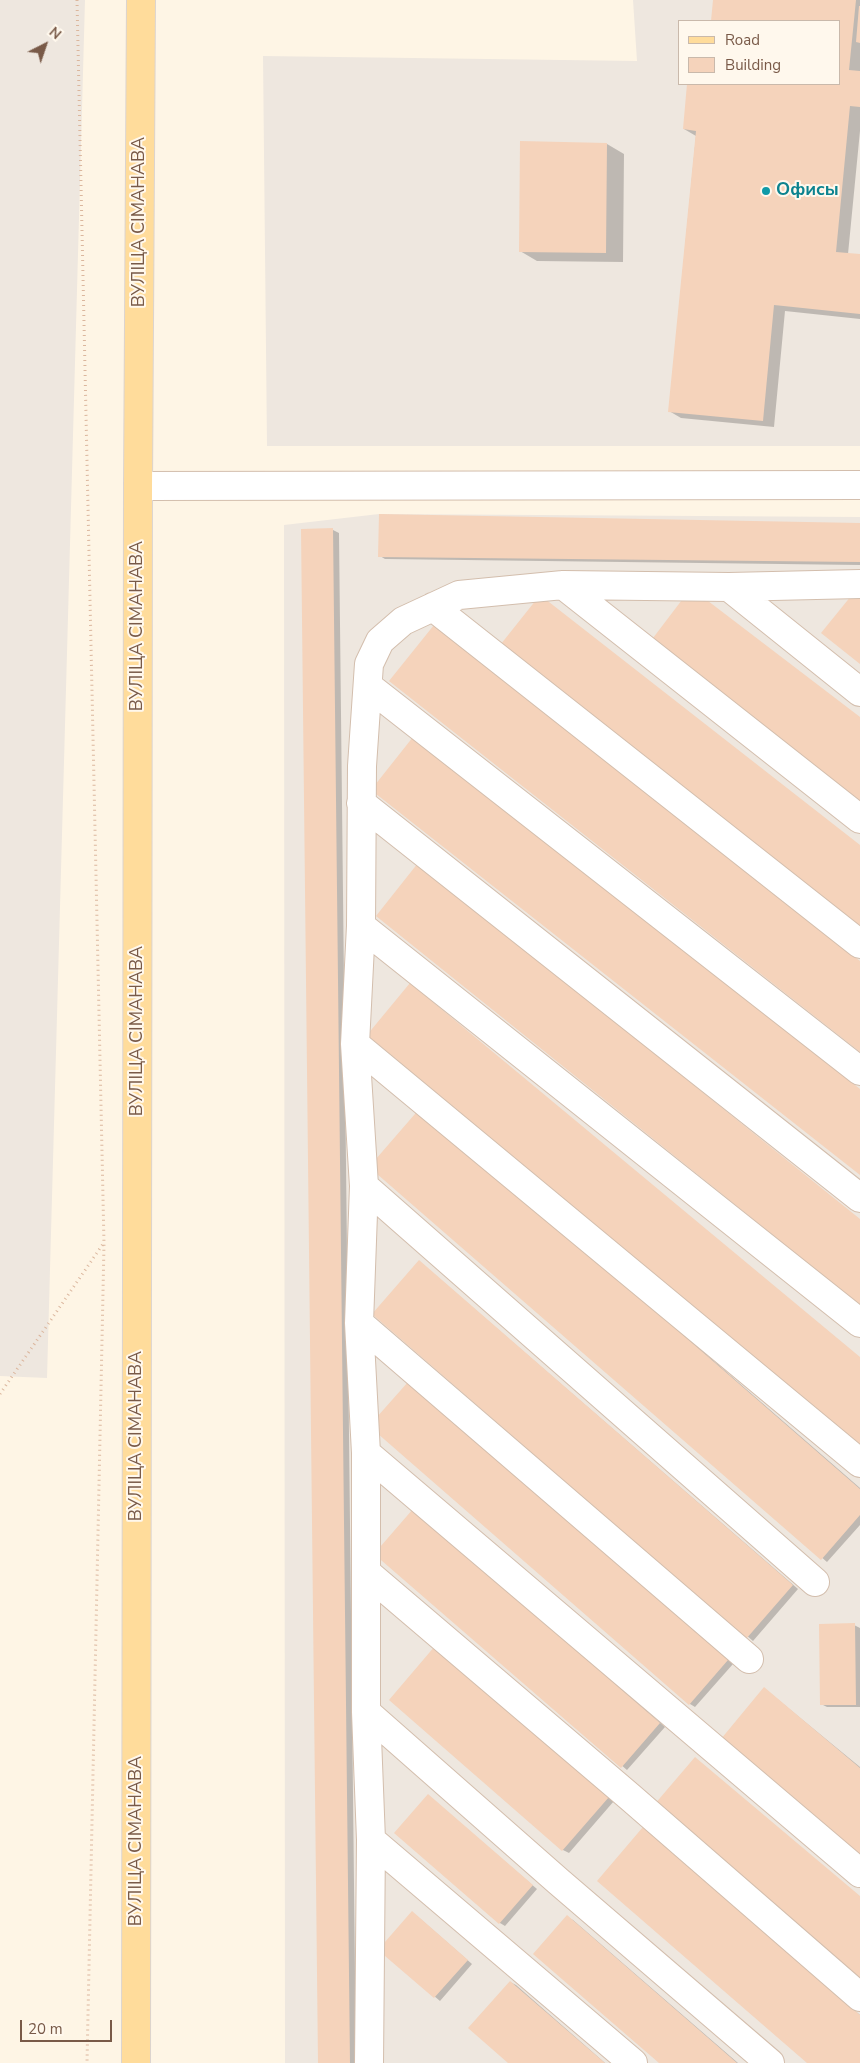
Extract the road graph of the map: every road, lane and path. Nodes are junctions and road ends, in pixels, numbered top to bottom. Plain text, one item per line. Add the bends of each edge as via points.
1 (77, 0) edge
2 (141, 0) edge
3 (860, 485) edge
4 (138, 486) junction
5 (860, 584) edge
6 (563, 585) junction
7 (729, 587) junction
8 (433, 606) junction
9 (368, 686) junction
10 (860, 692) edge
11 (361, 803) junction
12 (860, 819) edge
13 (361, 926) junction
14 (860, 944) edge
15 (355, 1044) junction
16 (860, 1071) edge
17 (364, 1186) junction
18 (860, 1198) edge
19 (104, 1244) junction
20 (860, 1323) edge
21 (359, 1324) junction
22 (0, 1394) edge
23 (366, 1453) junction
24 (860, 1463) edge
25 (367, 1573) junction
26 (815, 1582) dead end
27 (749, 1659) dead end
28 (366, 1712) junction
29 (371, 1840) junction
30 (860, 1872) edge
31 (860, 1997) edge
32 (87, 2063) edge
33 (136, 2063) edge
34 (369, 2063) edge
35 (633, 2063) edge
36 (770, 2063) edge

1 - 19 path
2 - 4 main road, ВУЛІЦА СІМАНАВА
3 - 4 lane
4 - 33 main road, ВУЛІЦА СІМАНАВА
5 - 7 lane
6 - 7 lane
6 - 8 lane via 459,595
6 - 12 lane
7 - 10 lane
8 - 9 lane via 403,621 380,641 369,664
8 - 14 lane
9 - 11 lane
9 - 16 lane
11 - 13 lane
11 - 18 lane
13 - 15 lane
13 - 20 lane
15 - 17 lane
15 - 24 lane
17 - 21 lane
17 - 26 lane
19 - 22 path
19 - 32 path
21 - 23 lane
21 - 27 lane
23 - 25 lane
23 - 30 lane
25 - 28 lane
25 - 31 lane
28 - 29 lane
28 - 36 lane
29 - 34 lane
29 - 35 lane

